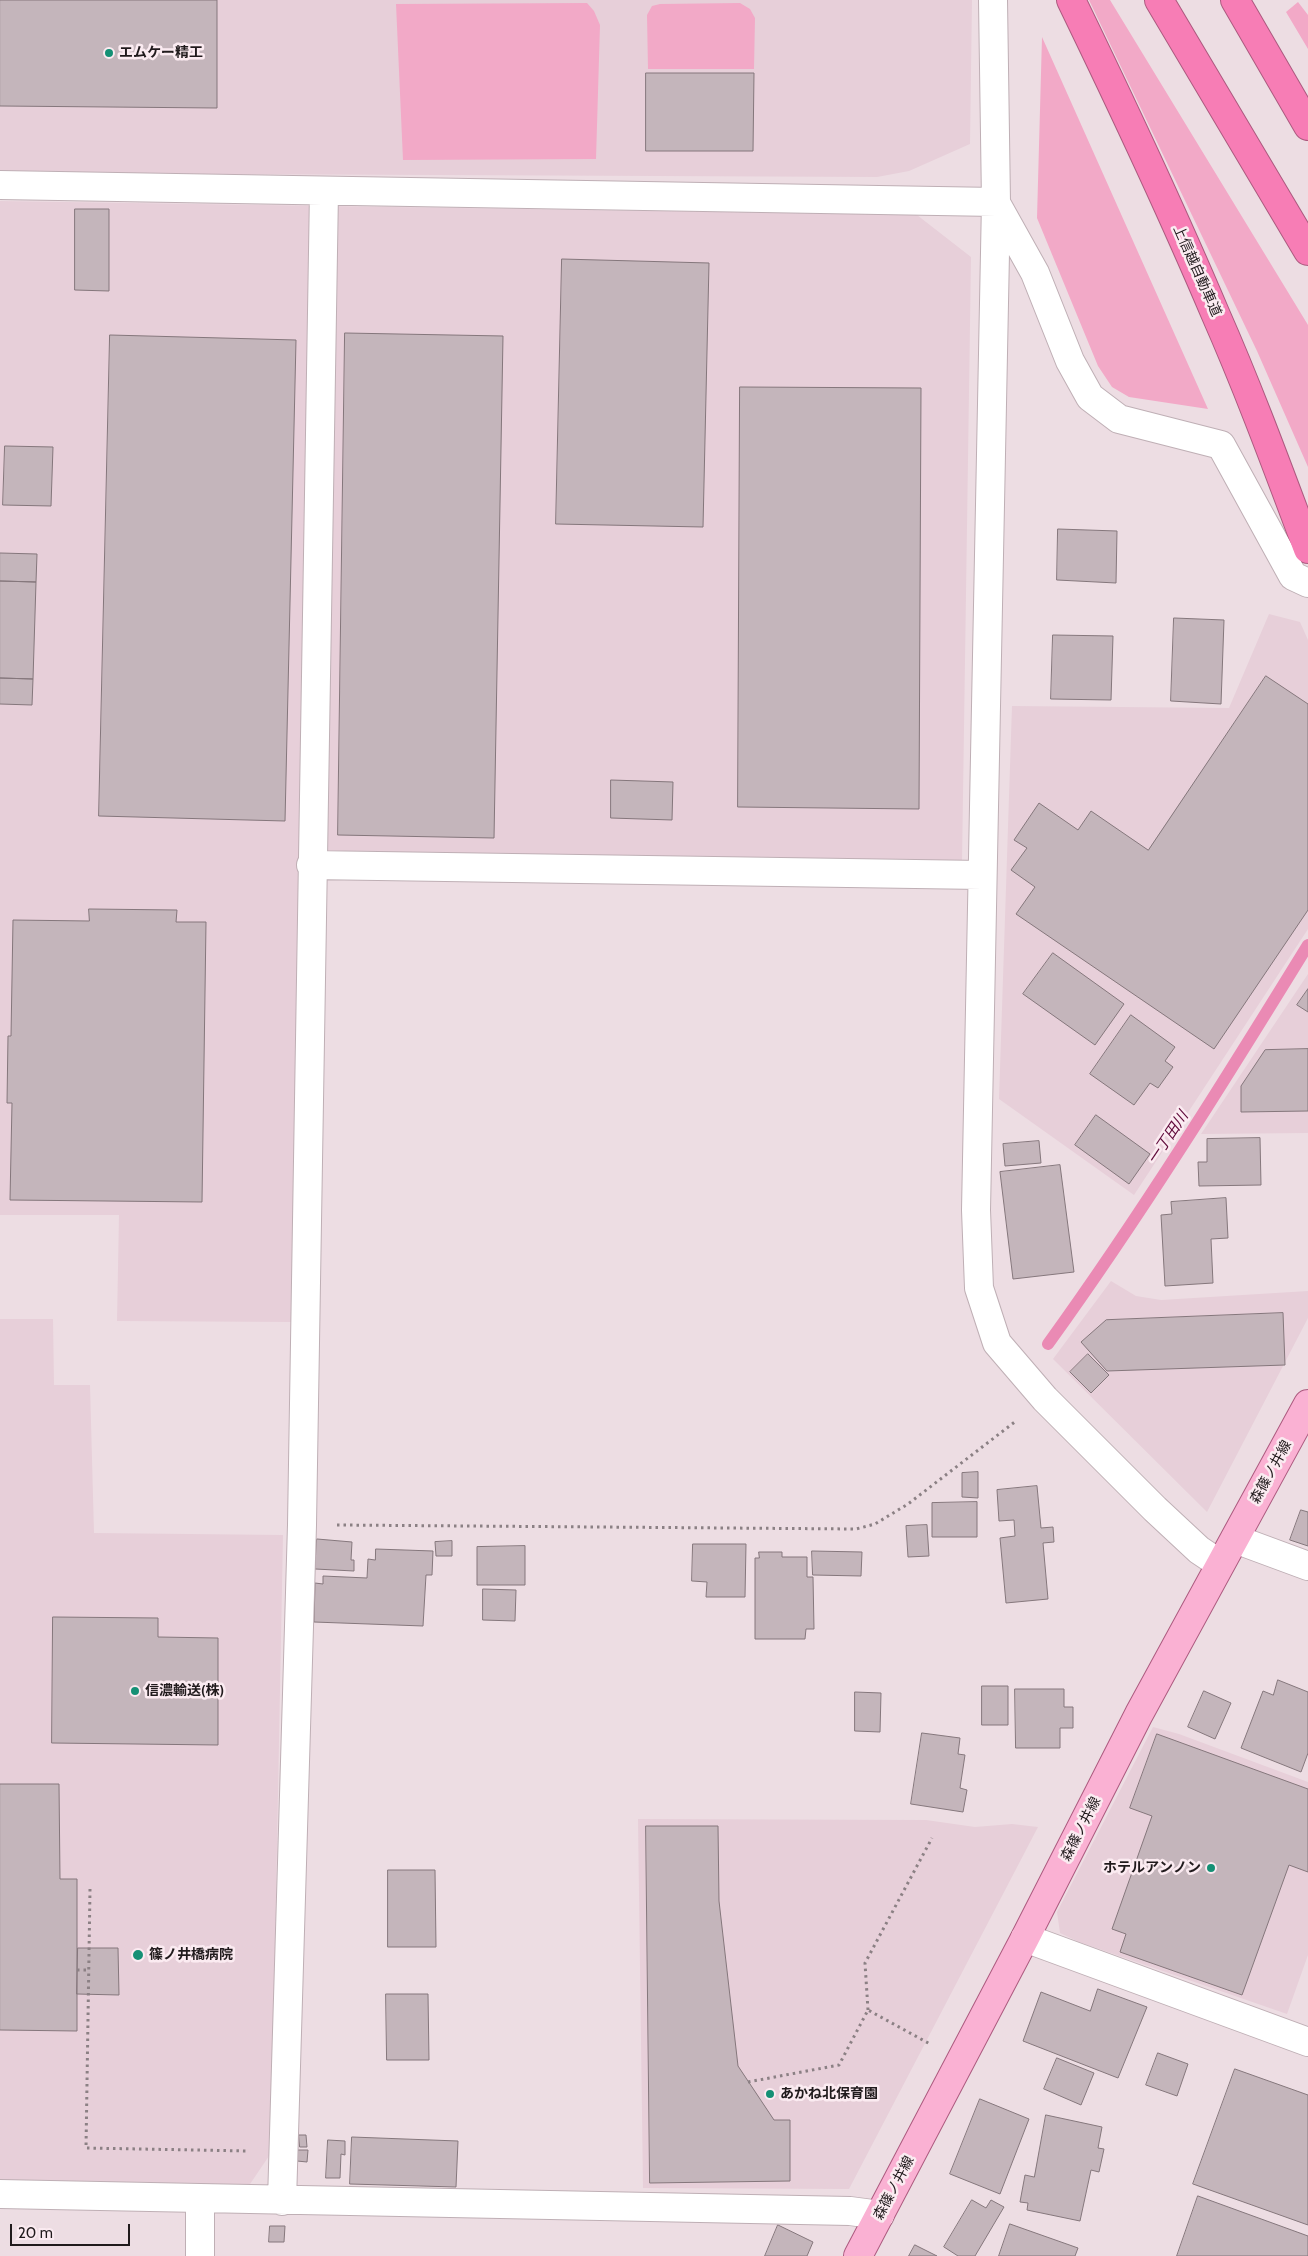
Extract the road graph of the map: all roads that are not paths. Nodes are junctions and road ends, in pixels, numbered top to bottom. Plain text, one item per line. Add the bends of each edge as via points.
1 (993, 0) edge
2 (1070, 0) edge
3 (1159, 0) edge
4 (1235, 0) edge
5 (1308, 126) edge
6 (0, 185) edge
7 (324, 191) junction
8 (996, 202) junction
9 (1308, 251) edge
10 (1308, 548) edge
11 (1308, 583) edge
12 (311, 865) junction
13 (982, 875) junction
14 (1308, 1404) edge
15 (1235, 1539) junction
16 (1220, 1564) junction
17 (1308, 1566) edge
18 (1025, 1938) junction
19 (1308, 2042) edge
20 (0, 2194) edge
21 (200, 2198) junction
22 (282, 2201) junction
23 (880, 2215) junction
24 (200, 2256) edge
25 (858, 2256) edge

1 - 8 street
2 - 10 highway, 上信越自動車道 via 1140,142 1216,313
3 - 9 highway
4 - 5 highway
6 - 7 street
7 - 8 street
7 - 12 street
8 - 11 street via 1034,273 1070,361 1090,398 1119,419 1221,445 1293,576
8 - 13 street
12 - 13 street
12 - 22 street via 302,1525
13 - 16 street via 976,1210 979,1288 997,1343 1045,1399 1155,1509 1199,1550
14 - 15 main road, 森篠ノ井線
15 - 16 main road, 森篠ノ井線
15 - 17 street
16 - 18 main road, 森篠ノ井線
18 - 19 street
18 - 23 main road, 森篠ノ井線
20 - 21 street
21 - 22 street
21 - 24 street
22 - 23 street via 850,2211
23 - 25 main road, 森篠ノ井線

